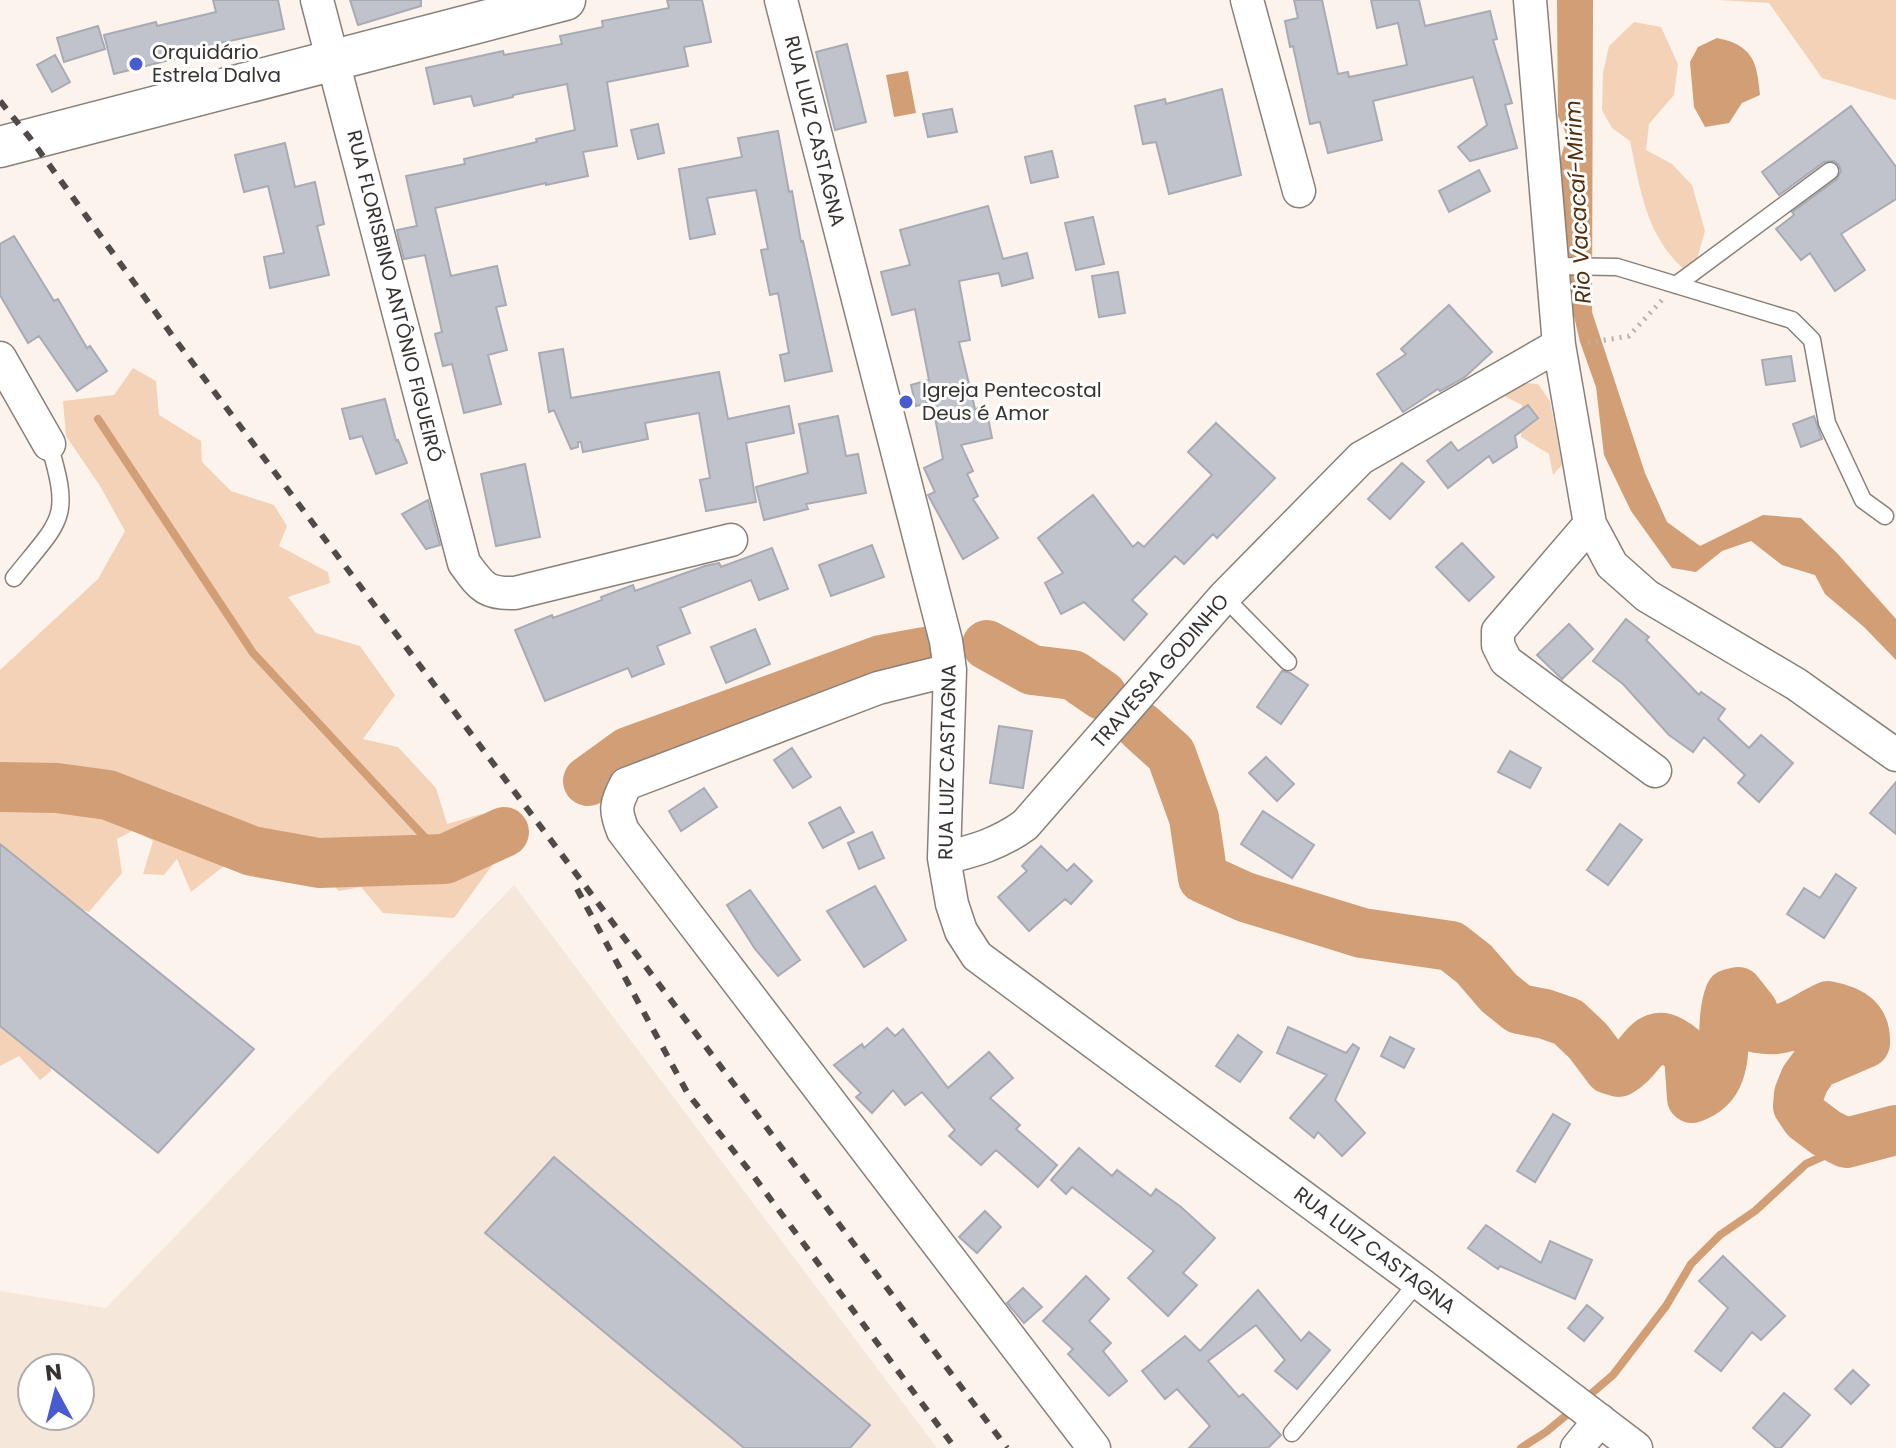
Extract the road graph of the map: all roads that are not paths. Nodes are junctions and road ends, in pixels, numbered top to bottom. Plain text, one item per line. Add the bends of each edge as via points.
1 (317, 0) edge
2 (565, 0) edge
3 (781, 0) edge
4 (1247, 0) edge
5 (1530, 0) edge
6 (334, 60) junction
7 (0, 147) edge
8 (1830, 171) dead end
9 (1299, 191) dead end
10 (1553, 266) junction
11 (1676, 285) junction
12 (1559, 345) junction
13 (0, 358) edge
14 (49, 444) joint
15 (1885, 516) dead end
16 (1590, 524) junction
17 (731, 540) dead end
18 (14, 578) dead end
19 (1224, 597) junction
20 (1288, 662) dead end
21 (950, 670) junction
22 (1896, 755) edge
23 (1655, 771) dead end
24 (944, 858) junction
25 (1418, 1282) junction
26 (1600, 1420) junction
27 (1292, 1433) dead end
28 (1094, 1448) edge
29 (1577, 1448) edge
30 (1636, 1448) edge

1 - 6 street, RUA FLORISBINO ANTÔNIO FIGUEIRÓ
2 - 6 street
3 - 21 street, RUA LUIZ CASTAGNA
4 - 9 street
5 - 10 street
6 - 7 street
6 - 17 street, RUA FLORISBINO ANTÔNIO FIGUEIRÓ via 464,563 482,587 497,594 515,593
8 - 11 lane
10 - 11 lane via 1617,267
10 - 12 street
11 - 15 lane via 1792,320 1812,340 1827,423 1863,500
12 - 16 street
12 - 19 street, TRAVESSA GODINHO via 1361,458
13 - 14 street
14 - 18 lane via 62,507 57,524
16 - 22 street via 1612,565 1647,596 1796,684
16 - 23 street via 1498,631 1498,645 1506,661
19 - 20 lane
19 - 24 street, TRAVESSA GODINHO via 1025,825 992,845
21 - 24 street, RUA LUIZ CASTAGNA
21 - 28 street via 878,688 626,784 616,803 617,817
24 - 25 street, RUA LUIZ CASTAGNA via 956,917 977,956
25 - 26 street, RUA LUIZ CASTAGNA
25 - 27 lane
26 - 29 street
26 - 30 street, RUA LUIZ CASTAGNA

